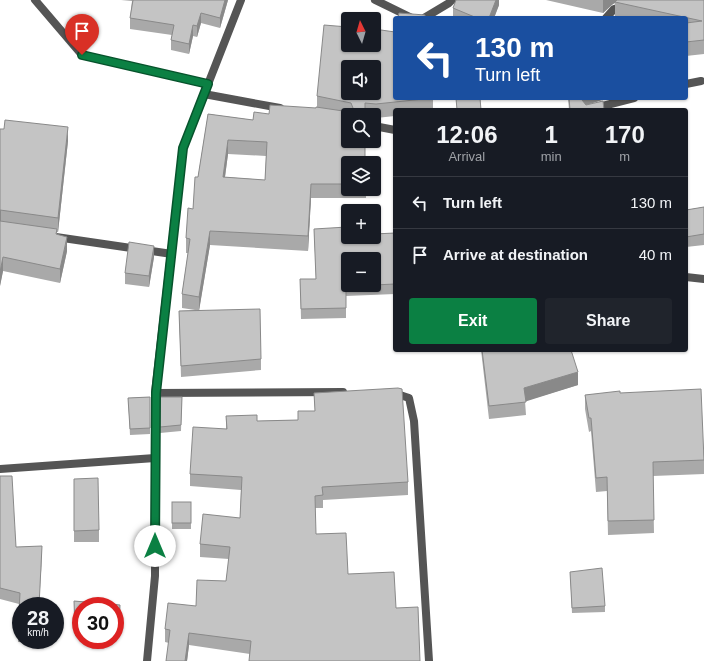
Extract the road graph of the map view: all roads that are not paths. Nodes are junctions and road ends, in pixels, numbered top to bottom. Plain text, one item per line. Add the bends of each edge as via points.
1 (35, 0) edge
2 (241, 0) edge
3 (375, 0) edge
4 (452, 0) edge
5 (634, 3) edge
6 (434, 12) junction
7 (408, 16) edge
8 (427, 16) edge
9 (439, 16) edge
10 (608, 16) edge
11 (701, 80) dead end
12 (688, 83) edge
13 (208, 84) junction
14 (204, 94) junction
15 (626, 100) edge
16 (595, 108) edge
17 (285, 109) edge
18 (381, 127) edge
19 (393, 130) edge
20 (47, 236) edge
21 (172, 254) junction
22 (688, 277) edge
23 (704, 279) edge
24 (349, 392) edge
25 (388, 392) edge
26 (156, 393) junction
27 (155, 458) junction
28 (0, 469) edge
29 (147, 661) edge
30 (429, 661) edge

1 - 13 street via 82,55
2 - 13 street
3 - 7 street
4 - 6 street
5 - 10 street via 614,9
6 - 8 street
6 - 9 street
11 - 12 street
13 - 14 street
14 - 17 street
14 - 21 street via 183,148
15 - 16 street
18 - 19 street
20 - 21 street
21 - 26 street
22 - 23 street
24 - 26 street
25 - 30 street via 409,398 414,421
26 - 27 street
27 - 28 street
27 - 29 street via 155,576

